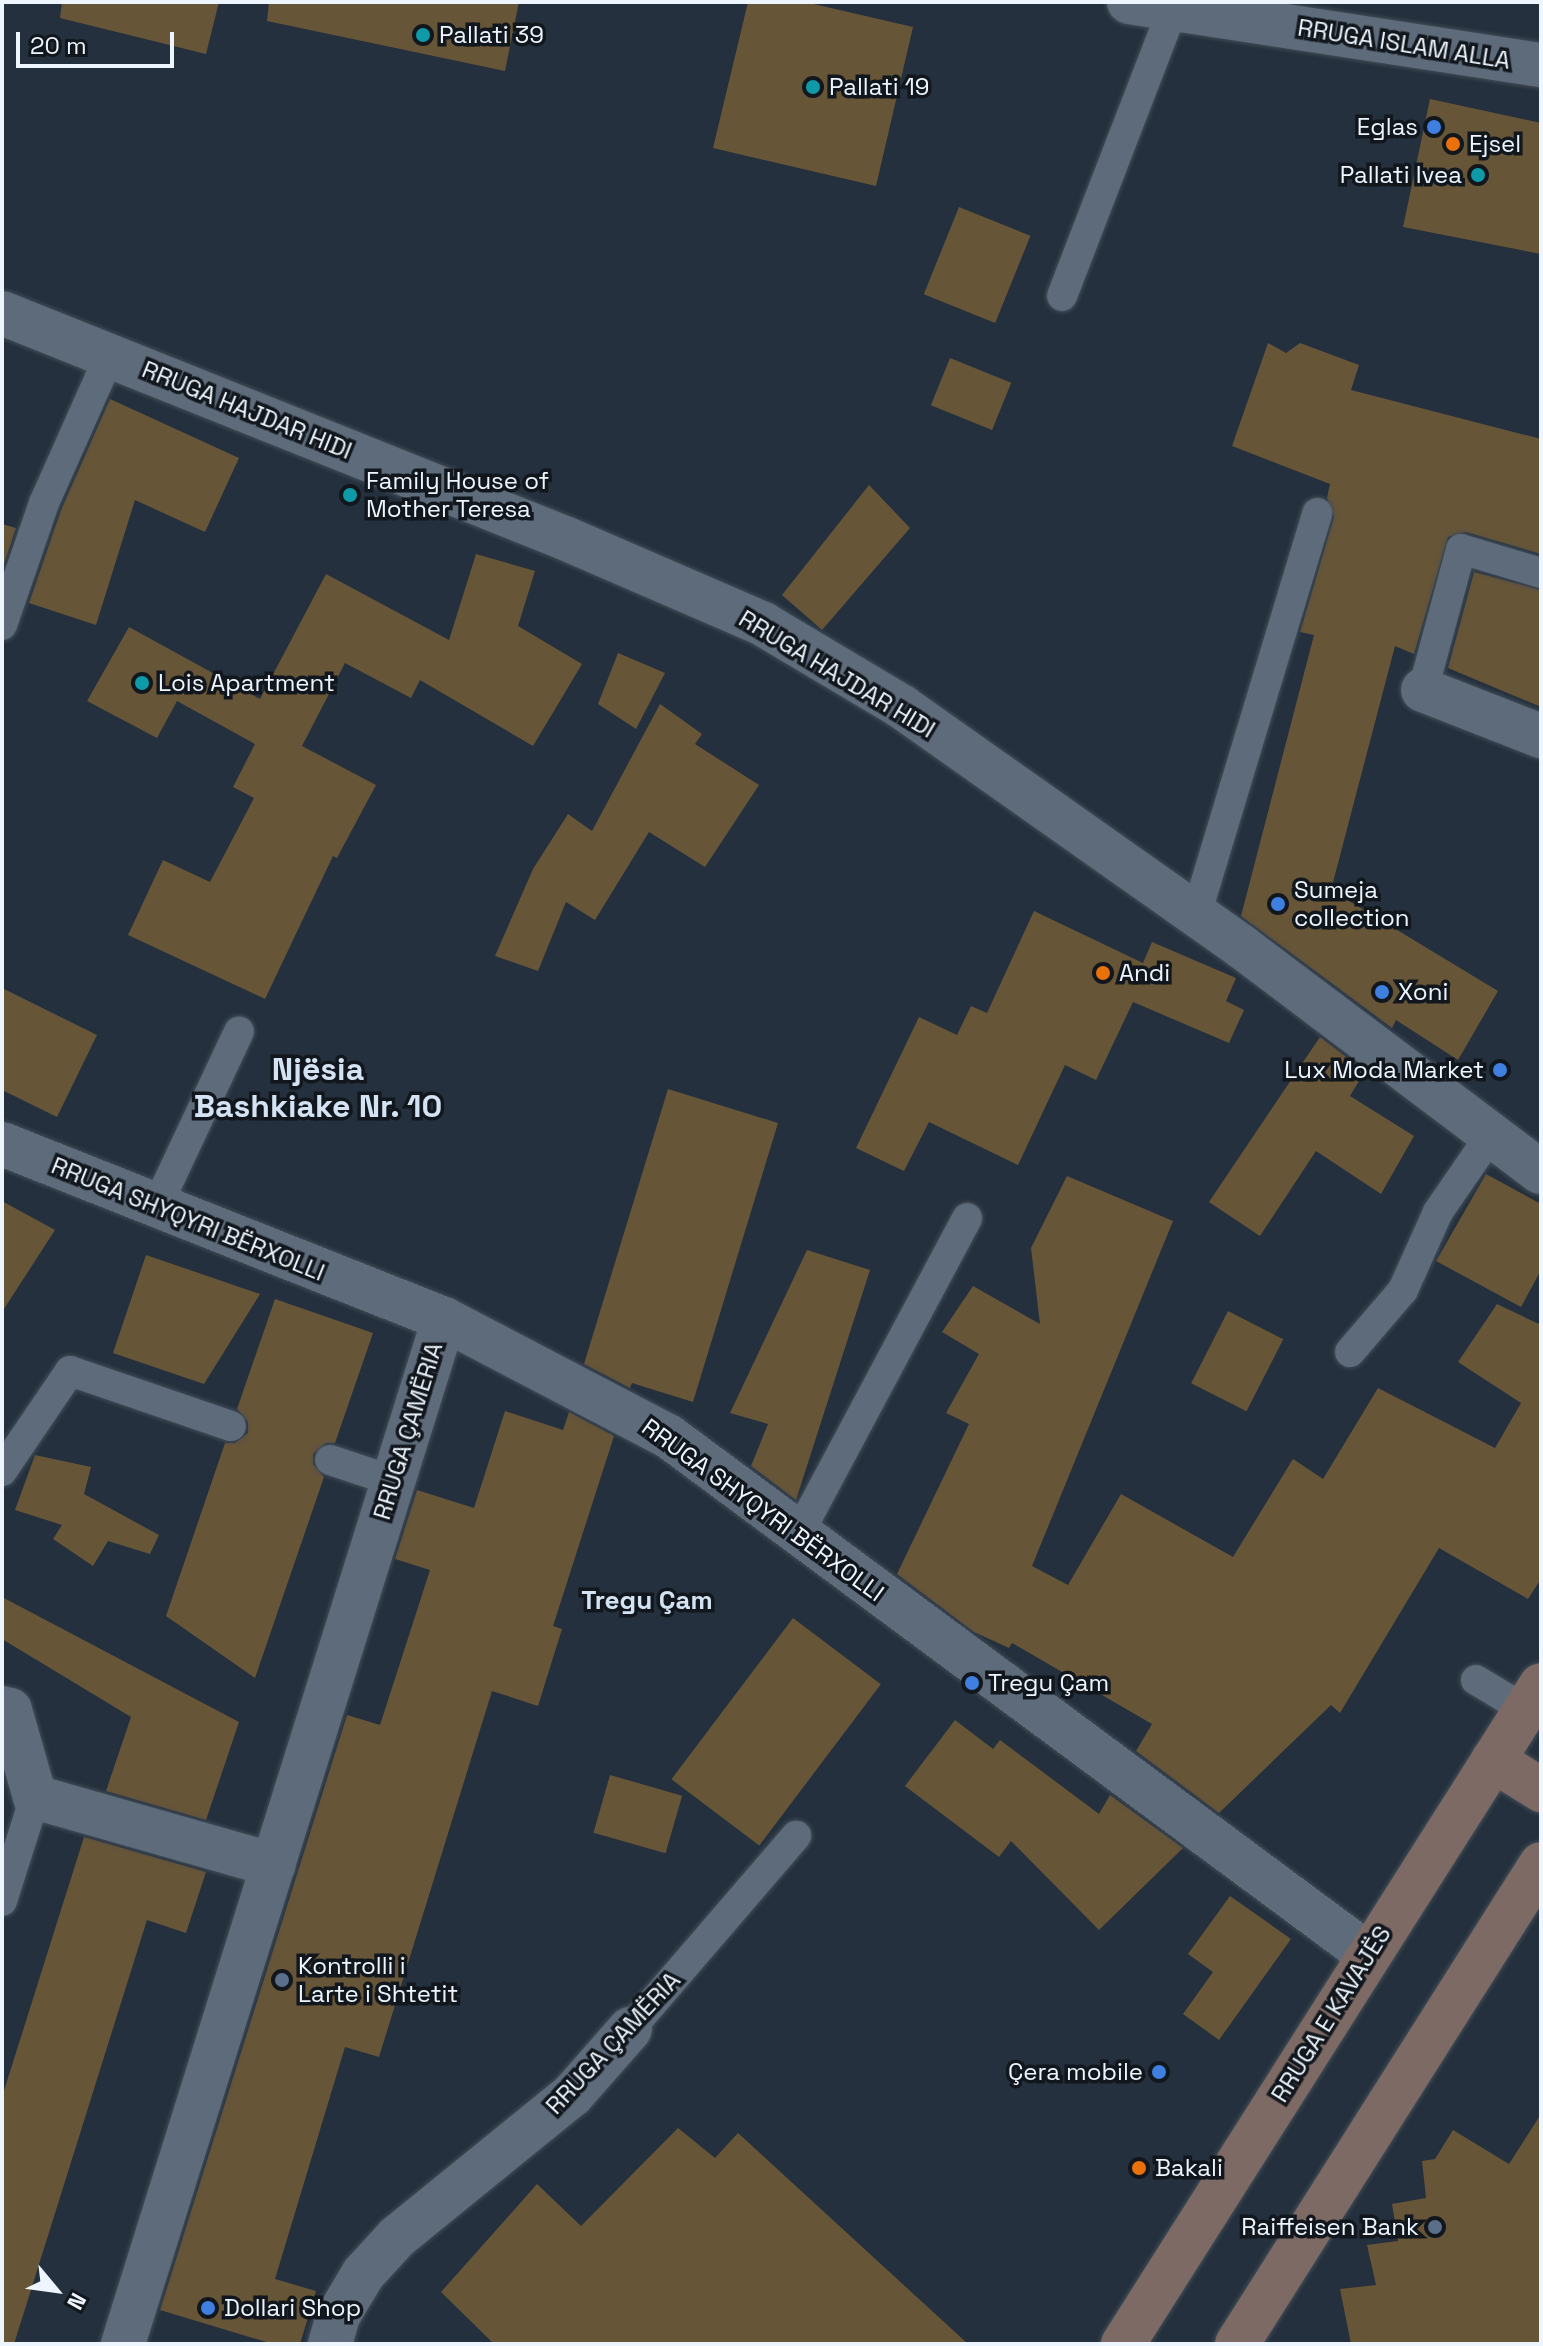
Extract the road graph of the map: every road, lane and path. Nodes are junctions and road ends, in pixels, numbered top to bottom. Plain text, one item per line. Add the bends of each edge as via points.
1 (1129, 2) edge
2 (1173, 9) junction
3 (1541, 65) edge
4 (1062, 296) dead end
5 (2, 313) edge
6 (110, 355) junction
7 (1317, 513) dead end
8 (1541, 573) edge
9 (2, 625) edge
10 (1423, 690) joint
11 (1541, 736) edge
12 (1196, 915) junction
13 (239, 1032) dead end
14 (1491, 1135) junction
15 (2, 1144) edge
16 (1541, 1172) edge
17 (156, 1208) junction
18 (967, 1218) dead end
19 (444, 1319) junction
20 (1350, 1352) dead end
21 (231, 1426) dead end
22 (330, 1460) dead end
23 (2, 1471) edge
24 (393, 1481) junction
25 (799, 1533) junction
26 (1476, 1680) dead end
27 (1533, 1697) edge
28 (2, 1708) edge
29 (1493, 1760) junction
30 (1541, 1790) edge
31 (35, 1797) junction
32 (796, 1836) dead end
33 (1541, 1864) edge
34 (273, 1865) junction
35 (2, 1901) edge
36 (1369, 1955) junction
37 (630, 2029) joint
38 (127, 2343) edge
39 (330, 2344) edge
40 (1123, 2344) edge
41 (1237, 2344) edge

1 - 2 street, RRUGA ISLAM ALLA
2 - 3 street, RRUGA ISLAM ALLA
2 - 4 lane
5 - 6 street, RRUGA HAJDAR HIDI
6 - 9 lane via 44,503
6 - 12 street, RRUGA HAJDAR HIDI via 763,624 902,707
7 - 12 lane
8 - 10 lane via 1461,549
10 - 11 street
12 - 14 street, RRUGA HAJDAR HIDI
13 - 17 lane
14 - 16 street, RRUGA HAJDAR HIDI
14 - 20 lane via 1438,1212 1403,1290
15 - 17 street, RRUGA SHYQYRI BËRXOLLI
17 - 19 street, RRUGA SHYQYRI BËRXOLLI
18 - 25 lane
19 - 24 street, RRUGA ÇAMËRIA
19 - 25 street, RRUGA SHYQYRI BËRXOLLI via 668,1436
21 - 23 lane via 70,1371
22 - 24 lane
24 - 34 street, RRUGA ÇAMËRIA
25 - 36 street, RRUGA SHYQYRI BËRXOLLI
26 - 27 lane
27 - 29 main road, RRUGA E KAVAJËS
28 - 31 street via 10,1710
29 - 30 main road
29 - 36 main road, RRUGA E KAVAJËS
31 - 34 street
31 - 35 lane
32 - 37 lane, RRUGA ÇAMËRIA
33 - 41 main road
34 - 38 street, RRUGA ÇAMËRIA
36 - 40 main road, RRUGA E KAVAJËS
37 - 39 street, RRUGA ÇAMËRIA via 572,2095 397,2237 363,2274 338,2316

